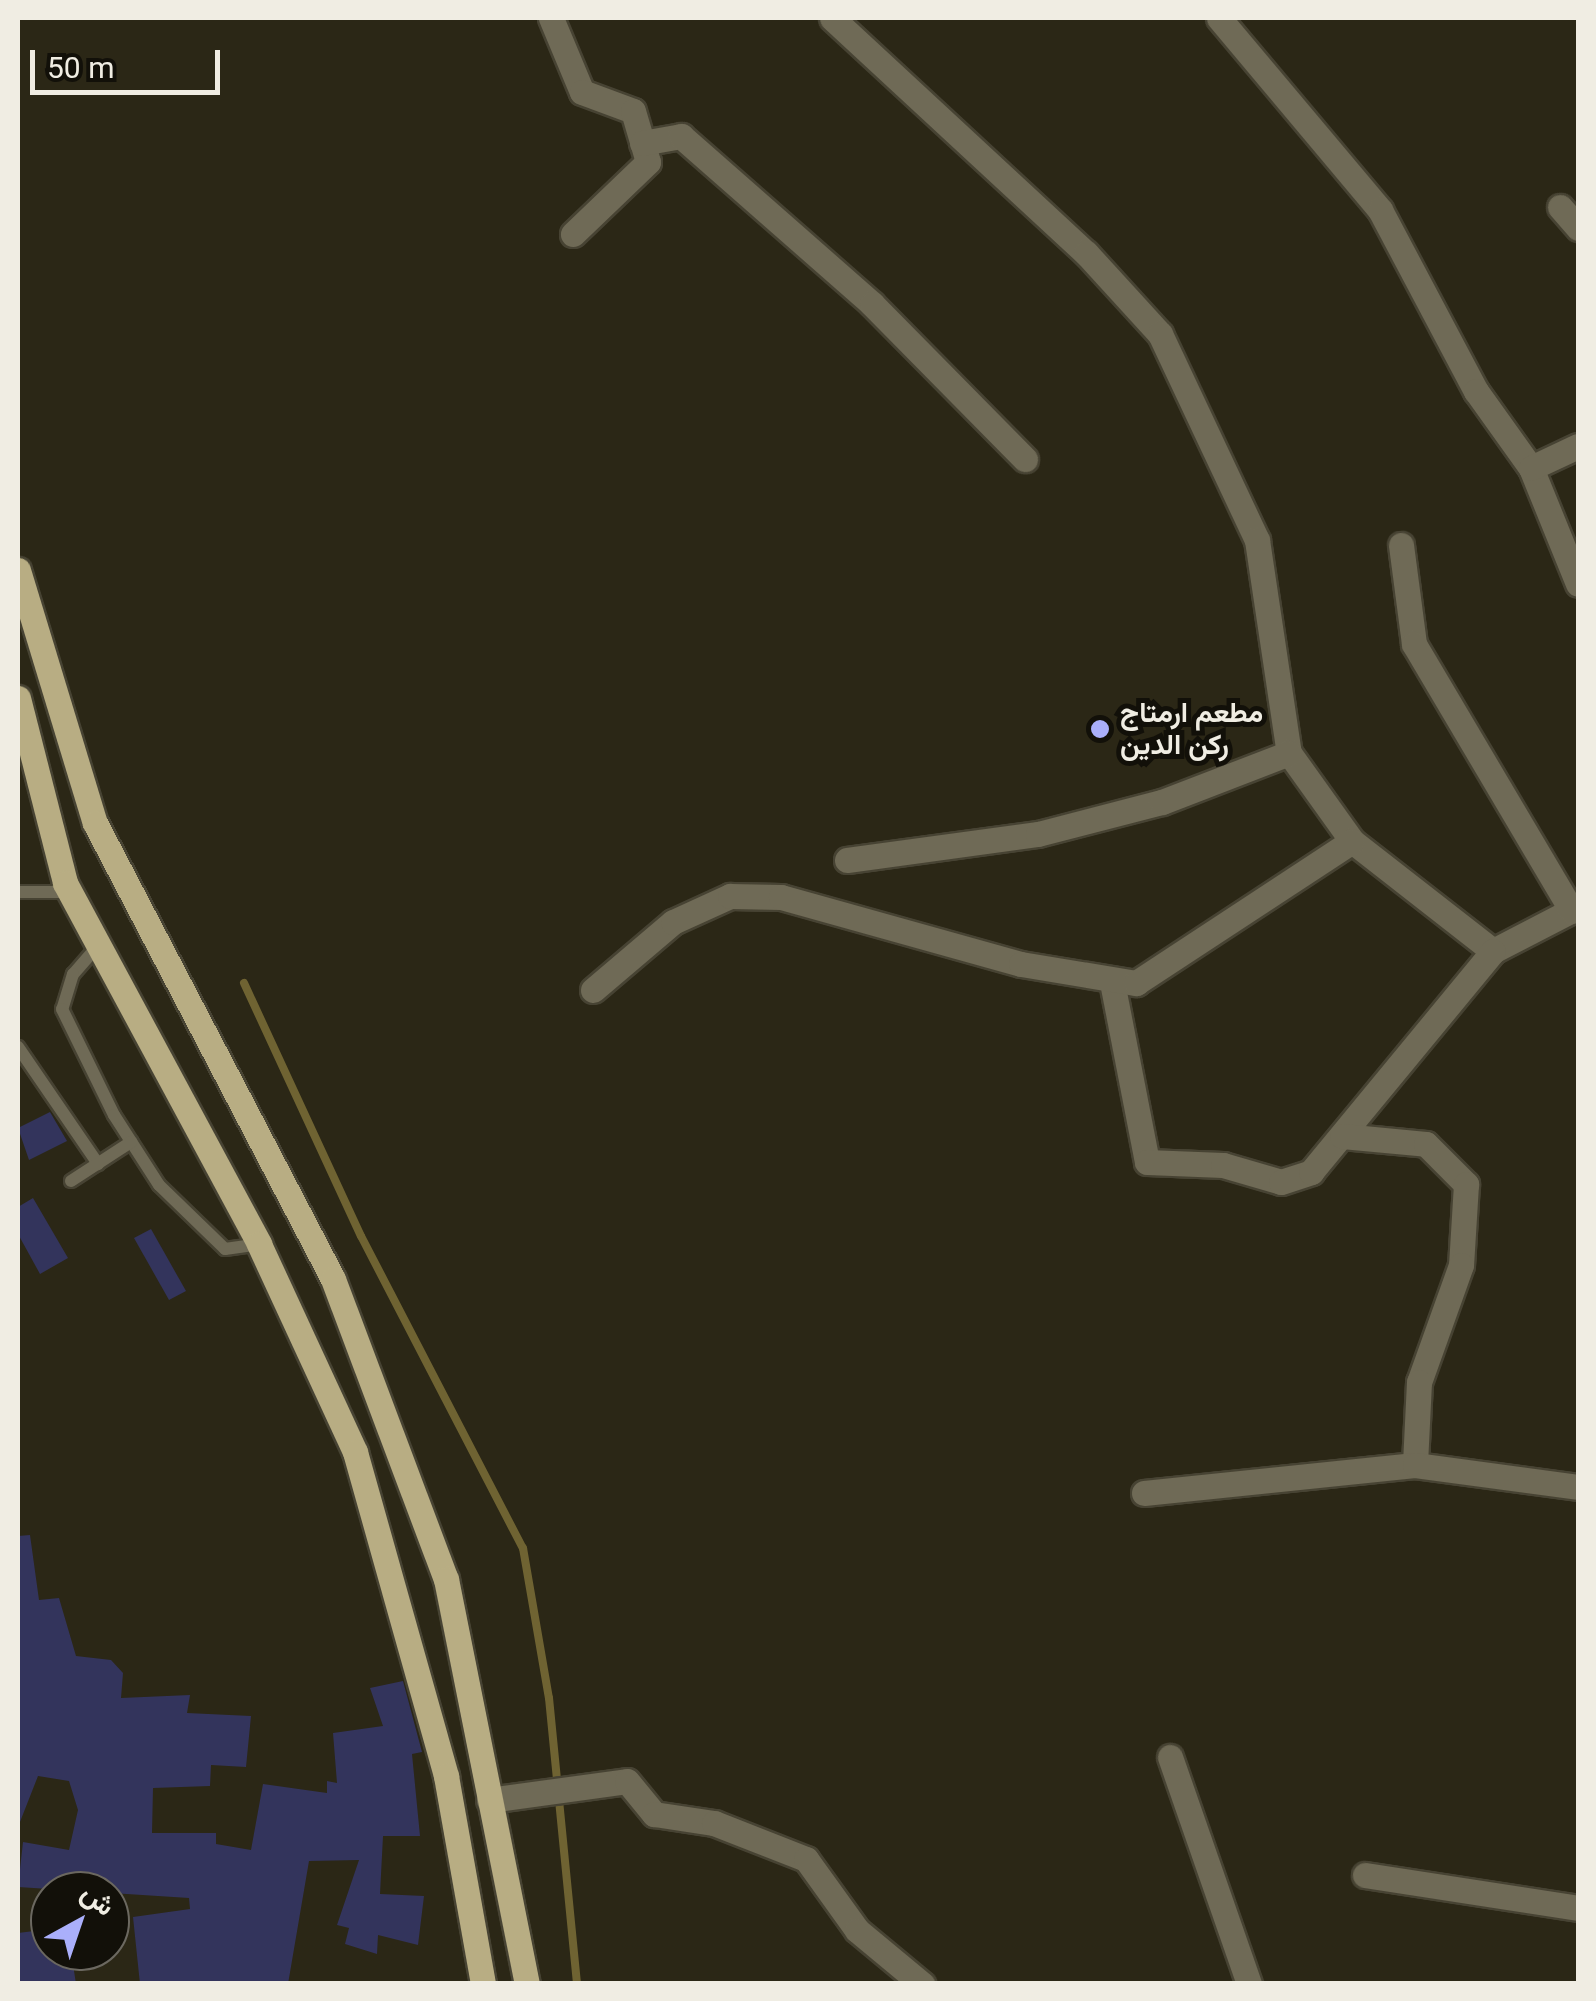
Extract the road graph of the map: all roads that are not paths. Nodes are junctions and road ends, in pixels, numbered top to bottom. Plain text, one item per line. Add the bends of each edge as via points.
1 (551, 18) edge
2 (832, 18) edge
3 (1219, 18) edge
4 (642, 143) junction
5 (1560, 207) dead end
6 (1578, 228) edge
7 (573, 234) dead end
8 (1578, 446) edge
9 (1024, 459) dead end
10 (1530, 468) junction
11 (1401, 546) dead end
12 (18, 570) edge
13 (1578, 584) edge
14 (18, 698) edge
15 (1289, 752) junction
16 (1352, 841) junction
17 (847, 860) dead end
18 (18, 892) edge
19 (69, 892) junction
20 (1575, 909) edge
21 (96, 948) junction
22 (1493, 952) junction
23 (1112, 982) junction
24 (593, 990) dead end
25 (18, 1048) edge
26 (1342, 1136) junction
27 (131, 1142) junction
28 (98, 1164) junction
29 (71, 1181) dead end
30 (259, 1244) junction
31 (1416, 1465) junction
32 (1578, 1487) edge
33 (1144, 1493) dead end
34 (1170, 1758) dead end
35 (489, 1800) junction
36 (1365, 1875) dead end
37 (1578, 1908) edge
38 (484, 1984) edge
39 (526, 1984) edge
40 (922, 1984) edge
41 (1248, 1984) edge

1 - 4 street via 582,92 633,112
2 - 15 street via 1086,252 1160,334 1257,540
3 - 10 street via 1380,210 1476,391
4 - 7 street via 648,162
4 - 9 street via 681,136 872,304
5 - 6 street
8 - 10 street
10 - 13 street
11 - 20 street via 1414,644
12 - 35 main road via 95,823 339,1296 446,1579
14 - 19 main road
15 - 16 street
15 - 17 street via 1162,802 1038,834
16 - 22 street
16 - 23 street via 1136,983
18 - 19 lane
19 - 21 main road
20 - 22 street
21 - 27 lane via 73,974 62,1009
21 - 30 main road
22 - 26 street via 1353,1110
23 - 24 street via 781,898 730,896 673,922
23 - 26 street via 1147,1162 1224,1165 1280,1182 1311,1172
25 - 28 lane
26 - 31 street via 1426,1144 1466,1184 1461,1265 1418,1382
27 - 28 lane
27 - 30 lane via 158,1185 225,1249
28 - 29 lane
30 - 38 main road via 312,1350 389,1551 446,1776
31 - 32 street
31 - 33 street
34 - 41 street
35 - 39 main road
35 - 40 street via 626,1781 654,1814 714,1824 806,1859 857,1930
36 - 37 street

